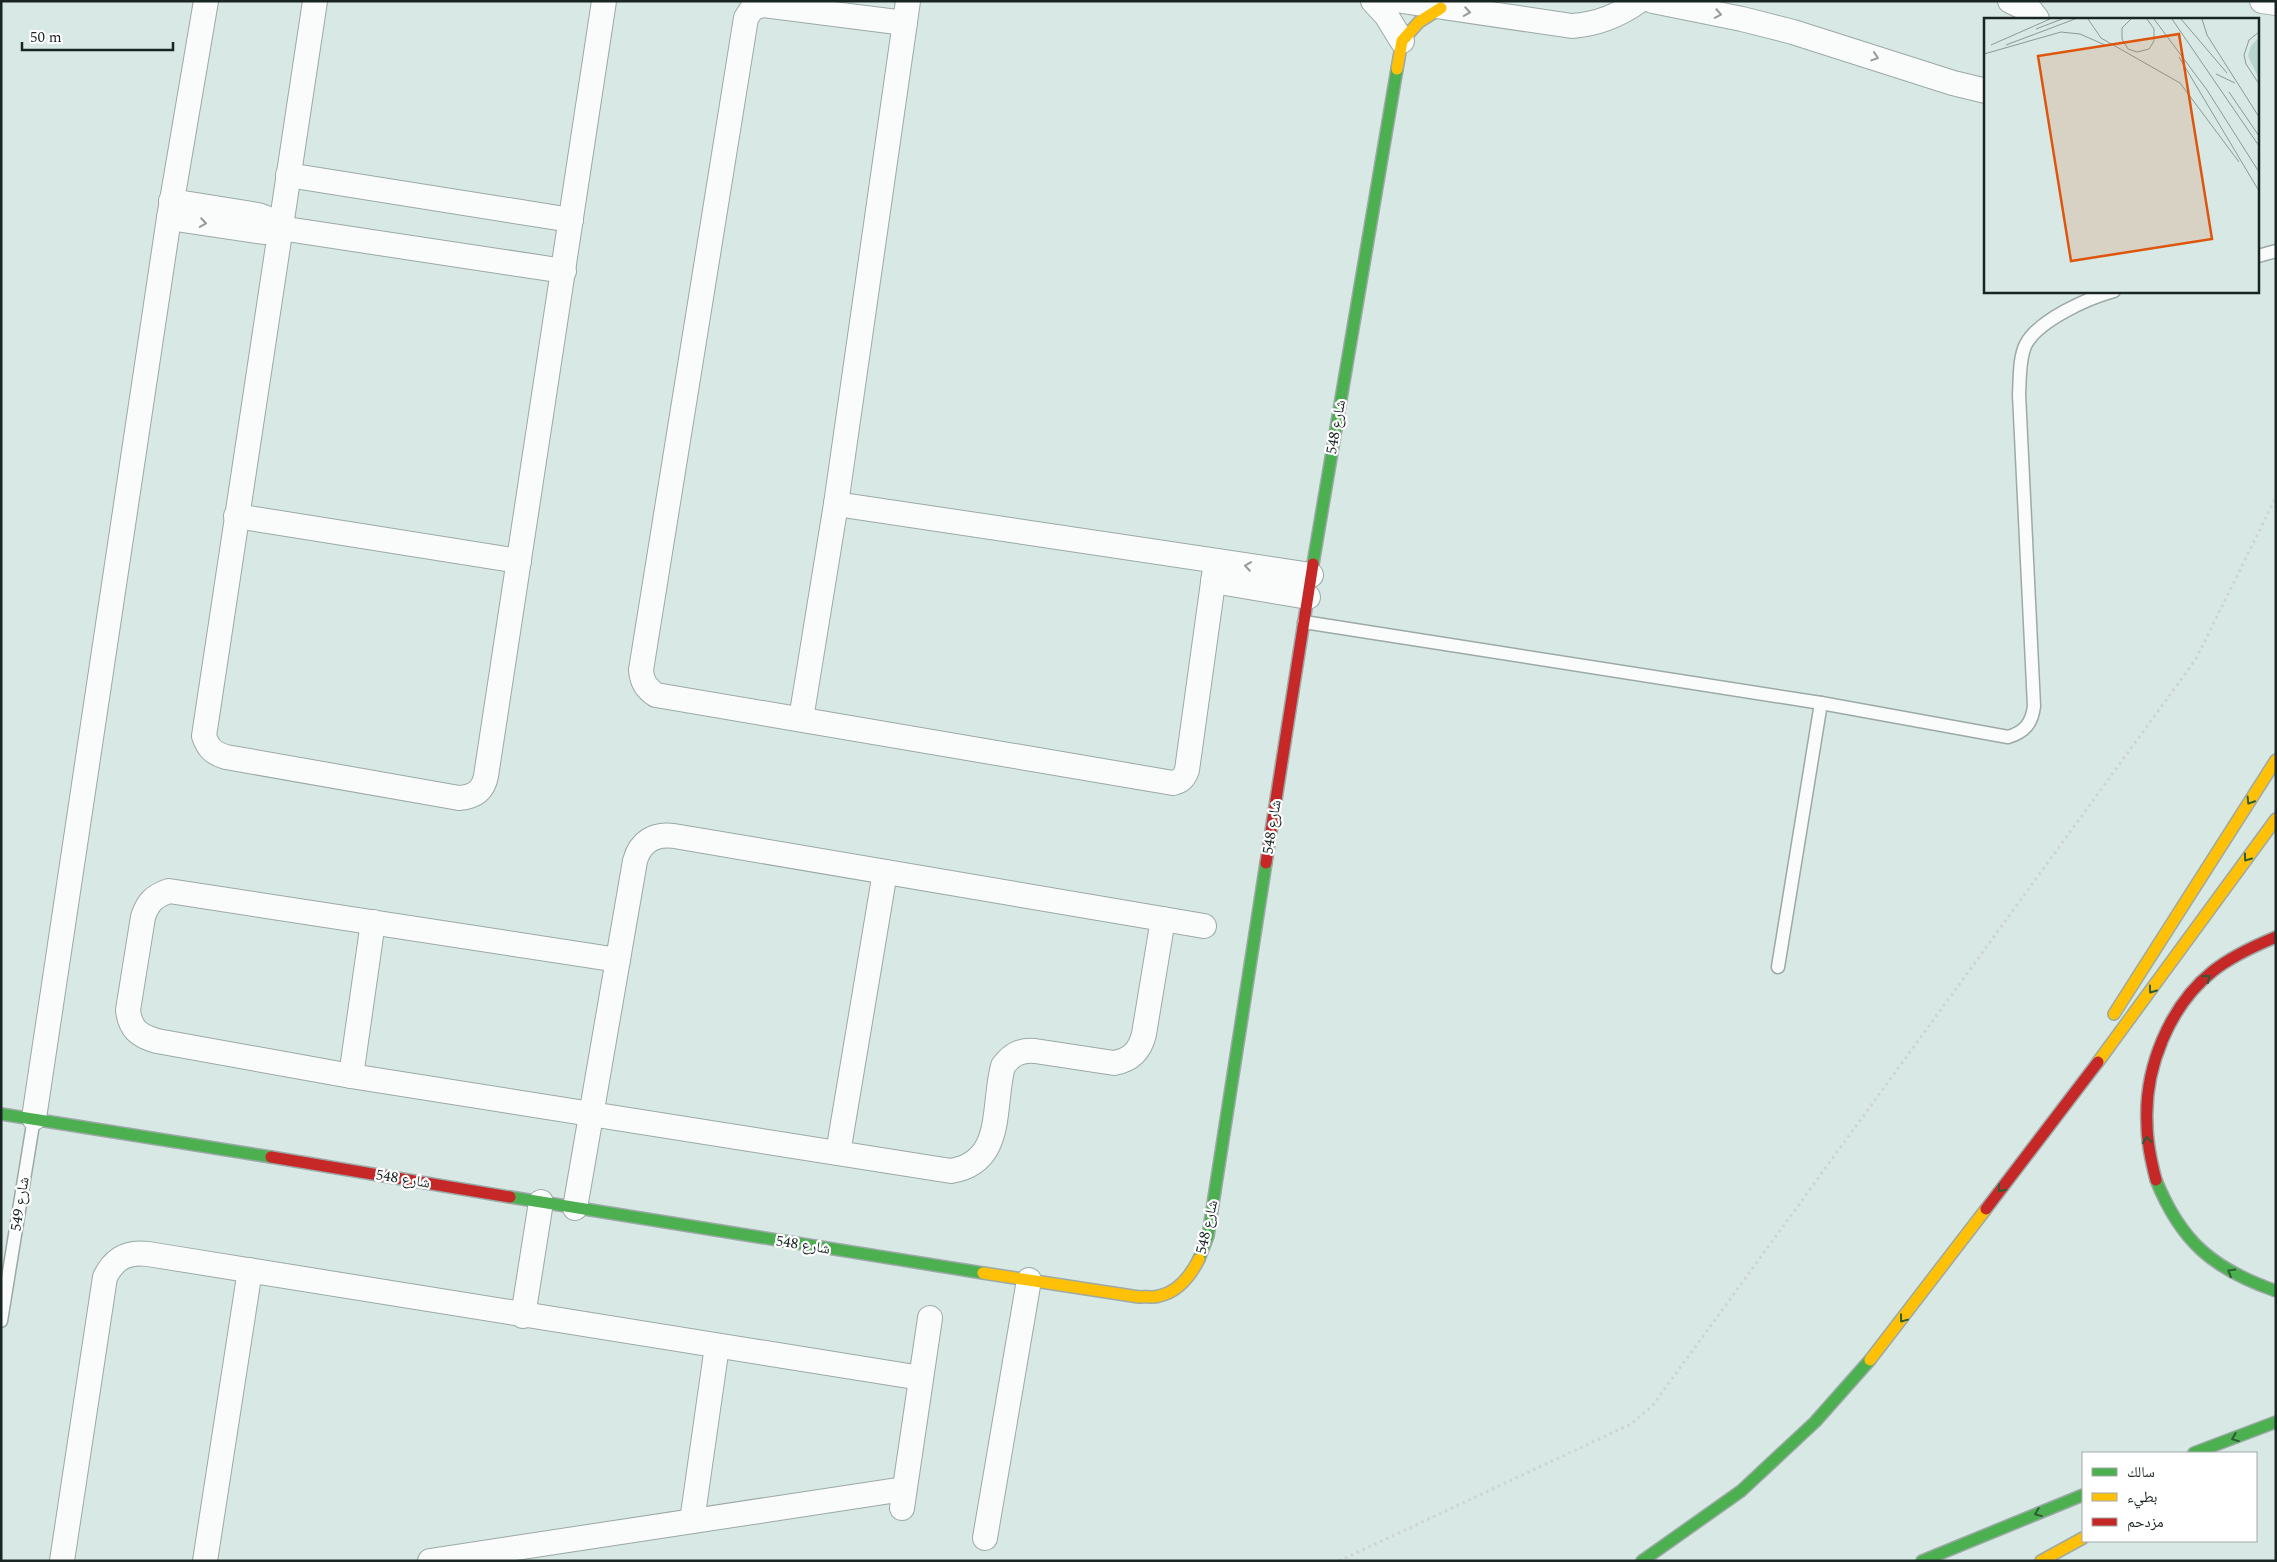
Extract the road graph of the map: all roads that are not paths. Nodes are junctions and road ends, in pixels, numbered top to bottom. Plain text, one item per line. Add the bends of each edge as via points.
1 (206, 1) edge
2 (315, 1) edge
3 (604, 1) edge
4 (1373, 1) edge
5 (1402, 1) edge
6 (1639, 1) edge
7 (1654, 1) edge
8 (2010, 1) edge
9 (2262, 1) edge
10 (2276, 4) edge
11 (1441, 8) junction
12 (907, 12) edge
13 (2036, 18) edge
14 (1402, 41) junction
15 (1984, 91) edge
16 (288, 175) junction
17 (170, 209) junction
18 (571, 220) junction
19 (280, 228) junction
20 (2276, 252) edge
21 (2260, 256) edge
22 (564, 271) junction
23 (2111, 292) edge
24 (836, 504) junction
25 (236, 516) junction
26 (519, 561) junction
27 (1215, 571) junction
28 (1309, 586) junction
29 (1304, 622) junction
30 (1821, 703) junction
31 (801, 719) junction
32 (2276, 760) edge
33 (2276, 819) edge
34 (885, 872) junction
35 (1163, 919) junction
36 (373, 922) junction
37 (1204, 926) dead end
38 (2276, 937) edge
39 (618, 960) junction
40 (1778, 967) dead end
41 (2106, 1028) dead end
42 (2090, 1053) dead end
43 (351, 1076) junction
44 (1, 1114) edge
45 (591, 1114) junction
46 (34, 1118) junction
47 (838, 1153) junction
48 (2021, 1162) junction
49 (541, 1202) junction
50 (575, 1208) junction
51 (250, 1270) junction
52 (1029, 1280) junction
53 (2276, 1291) edge
54 (523, 1316) junction
55 (930, 1318) dead end
56 (1, 1321) edge
57 (717, 1346) junction
58 (921, 1378) junction
59 (2276, 1422) edge
60 (2276, 1429) edge
61 (2241, 1448) dead end
62 (2197, 1452) edge
63 (2082, 1495) edge
64 (692, 1521) junction
65 (985, 1538) dead end
66 (2082, 1539) edge
67 (62, 1561) edge
68 (205, 1561) edge
69 (430, 1561) edge
70 (1642, 1561) edge
71 (1922, 1561) edge
72 (2041, 1561) edge

1 - 17 street
2 - 16 street
3 - 18 street
4 - 14 street
5 - 11 street
11 -> 6 street via 1572,26 1607,20
7 -> 15 street via 1794,32
8 - 13 street via 2031,11
9 - 10 street
11 - 14 main road via 1419,22
12 - 24 street
12 - 31 street via 762,5 752,9 746,18 641,670 647,689 656,695
14 - 28 main road, شارع 548
16 - 18 street
16 - 19 street
17 - 19 street via 258,216 267,218
17 - 46 street
18 - 22 street
19 - 22 street
19 - 25 street
20 - 21 lane
22 - 26 street
23 - 30 lane via 2062,313 2026,344 2023,355 2019,394 2034,706 2028,726 2008,738
24 - 27 street
24 - 31 street
25 - 26 street
25 - 26 street via 204,725 208,746 215,754 226,757 459,798 474,795 484,784
27 - 28 street
27 - 31 street via 1187,770 1179,781 1173,783
28 - 29 main road, شارع 548
29 - 30 lane
29 - 52 main road, شارع 548 via 1208,1236 1202,1256 1192,1273 1178,1286 1159,1296 1139,1297
30 - 40 lane
32 -> 41 main road
33 -> 48 main road via 2139,1009
34 - 35 street
34 - 39 street via 669,835 653,837 644,843 636,856
34 - 47 street
35 - 37 street
35 - 47 street via 1142,1045 1135,1055 1114,1063 1026,1050 1016,1053 1003,1066 990,1144 975,1164 963,1169 951,1172
36 - 39 street
36 - 43 street
36 - 43 street via 183,892 169,891 157,895 142,917 128,1010 129,1021 135,1031 145,1038
53 -> 38 main road via 2244,1280 2218,1264 2188,1236 2168,1208 2150,1163 2146,1124 2150,1077 2166,1029 2196,986 2231,958
39 - 45 street
42 - 48 main road
43 - 45 street
44 - 46 main road, شارع 548
45 - 47 street
45 - 50 street
46 - 49 main road, شارع 548
46 - 56 lane, شارع 549
48 -> 70 main road via 1880,1350 1815,1422 1740,1491
49 - 50 main road, شارع 548
49 - 54 street
50 - 52 main road, شارع 548
51 - 54 street
51 - 67 street via 137,1253 117,1260 110,1267 104,1282
51 - 68 street
52 - 65 street
54 - 57 street
55 - 58 street
57 - 58 street
57 - 64 street
58 - 64 street via 903,1499
59 -> 62 main road
60 - 61 main road
63 -> 71 main road
64 - 69 street
66 - 72 main road

